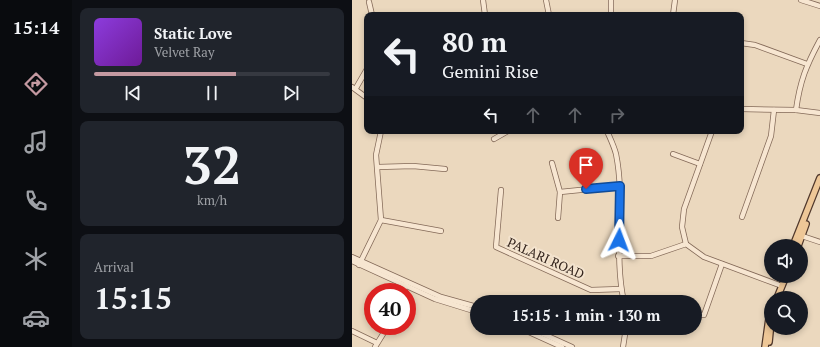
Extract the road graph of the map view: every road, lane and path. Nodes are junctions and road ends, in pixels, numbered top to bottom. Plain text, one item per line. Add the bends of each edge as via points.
1 (483, 0) edge
2 (546, 0) edge
3 (611, 0) edge
4 (675, 0) edge
5 (801, 0) edge
6 (370, 2) dead end
7 (820, 6) edge
8 (372, 12) edge
9 (485, 12) edge
10 (548, 12) edge
11 (611, 12) edge
12 (673, 12) edge
13 (820, 40) edge
14 (744, 43) edge
15 (808, 64) junction
16 (364, 73) edge
17 (354, 87) edge
18 (364, 95) edge
19 (744, 108) edge
20 (774, 110) junction
21 (796, 110) junction
22 (820, 113) edge
23 (380, 134) edge
24 (503, 134) edge
25 (608, 134) edge
26 (711, 134) edge
27 (494, 139) dead end
28 (673, 154) dead end
29 (552, 163) dead end
30 (700, 164) junction
31 (378, 167) junction
32 (445, 169) dead end
33 (820, 178) edge
34 (620, 186) junction
35 (820, 187) edge
36 (501, 190) dead end
37 (560, 192) junction
38 (742, 217) dead end
39 (558, 218) dead end
40 (381, 220) junction
41 (441, 231) dead end
42 (800, 235) junction
43 (798, 239) edge
44 (799, 239) edge
45 (820, 242) edge
46 (686, 244) junction
47 (618, 256) junction
48 (352, 257) edge
49 (352, 261) edge
50 (360, 263) junction
51 (722, 264) junction
52 (404, 283) edge
53 (781, 285) junction
54 (416, 288) edge
55 (416, 289) edge
56 (621, 289) junction
57 (777, 291) edge
58 (780, 291) edge
59 (622, 295) edge
60 (470, 306) edge
61 (470, 310) edge
62 (702, 315) edge
63 (352, 331) edge
64 (382, 335) edge
65 (535, 335) edge
66 (545, 335) edge
67 (625, 335) edge
68 (766, 335) edge
69 (769, 335) edge
70 (376, 345) edge
71 (562, 347) edge
72 (572, 347) edge
73 (623, 347) edge
74 (764, 347) edge
75 (768, 347) edge

1 - 9 street
2 - 10 street
3 - 11 street
4 - 12 street
5 - 7 street
6 - 8 street
13 - 15 street
14 - 15 street
15 - 21 street via 800,85
16 - 17 street
17 - 18 street
19 - 20 street
20 - 21 street
20 - 38 street via 771,136
21 - 22 street
23 - 31 street via 376,155
24 - 27 street
25 - 34 street via 616,153
26 - 30 street
28 - 30 street
29 - 37 street
30 - 46 street via 684,209 682,227
31 - 32 street via 413,166
31 - 40 street
33 - 42 main road
34 - 37 street
34 - 47 street via 621,224
35 - 42 main road
36 - 56 street, PALARI ROAD via 496,247 591,290
37 - 39 street
40 - 41 street
40 - 50 street
42 - 43 main road
42 - 44 main road
42 - 45 street
46 - 47 street via 651,256
46 - 51 street via 704,257
47 - 56 street
48 - 50 street
49 - 50 street
50 - 52 street
51 - 53 street
51 - 62 street
53 - 57 main road
53 - 58 main road
54 - 60 street
55 - 61 street via 446,304
56 - 59 street
63 - 70 street
64 - 70 street
65 - 71 street
66 - 72 street
67 - 73 street
68 - 74 main road
69 - 75 main road

